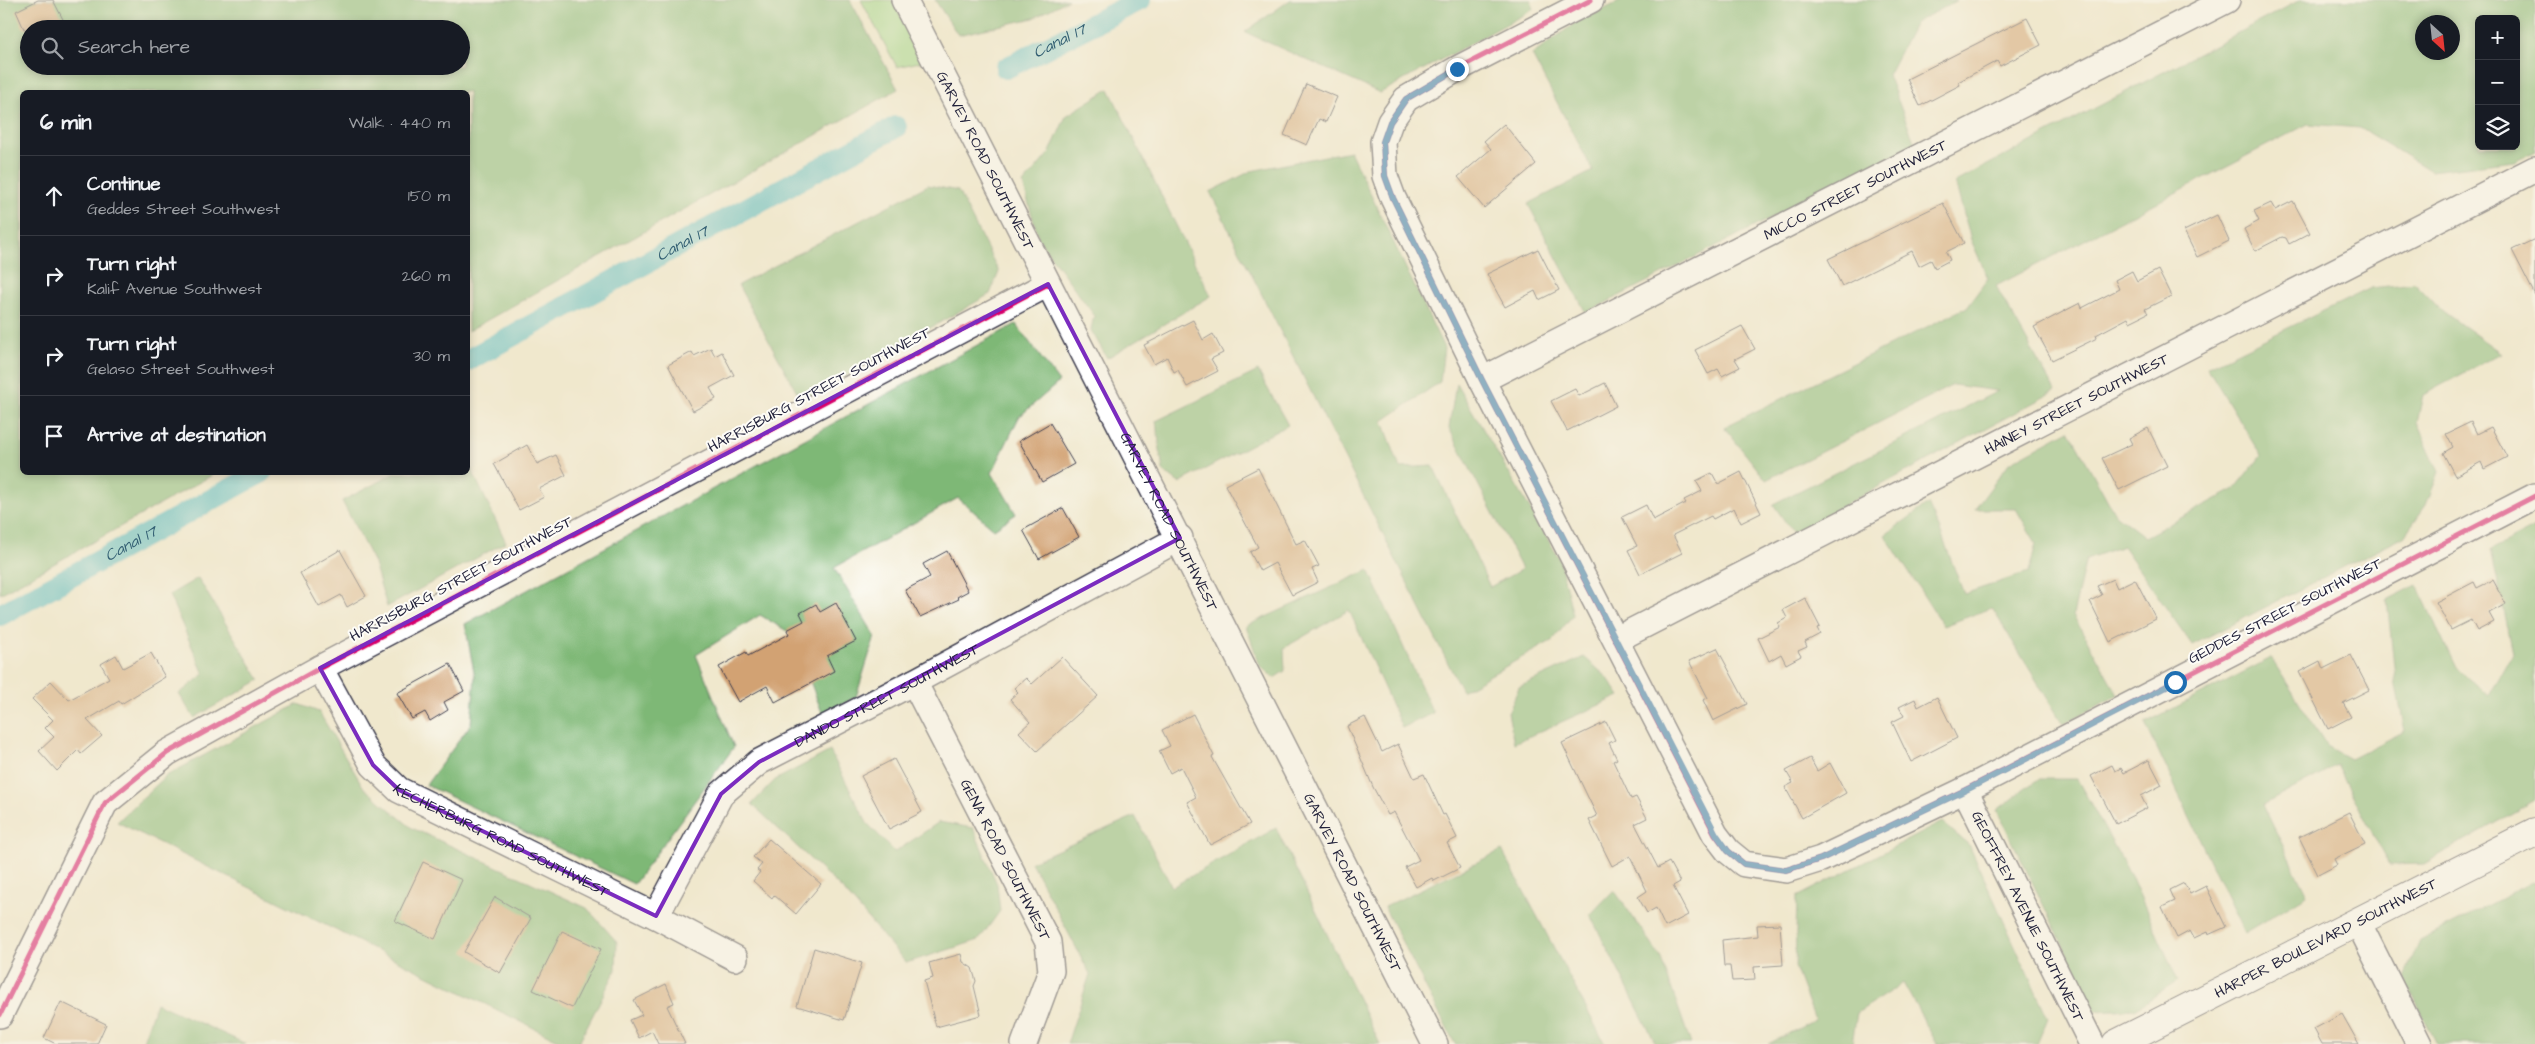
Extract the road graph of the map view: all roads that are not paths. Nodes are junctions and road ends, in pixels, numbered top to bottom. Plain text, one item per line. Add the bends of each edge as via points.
1 (904, 0) edge
2 (1591, 0) edge
3 (2227, 0) edge
4 (2535, 169) edge
5 (1048, 284) junction
6 (1482, 380) junction
7 (2535, 496) edge
8 (1180, 538) junction
9 (1617, 639) junction
10 (320, 668) junction
11 (914, 682) junction
12 (1965, 790) junction
13 (2535, 832) edge
14 (656, 916) junction
15 (2358, 922) junction
16 (735, 958) dead end
17 (0, 1014) edge
18 (1024, 1044) edge
19 (1435, 1044) edge
20 (2092, 1044) edge
21 (2116, 1044) edge
22 (2419, 1044) edge

1 - 5 street, GARVEY ROAD SOUTHWEST
2 - 6 street via 1406,99 1390,122 1383,142 1385,176 1393,198
3 - 6 street, MICCO STREET SOUTHWEST
4 - 9 street, HAINEY STREET SOUTHWEST
5 - 8 street, GARVEY ROAD SOUTHWEST
5 - 10 street, HARRISBURG STREET SOUTHWEST
6 - 9 street
7 - 12 street, GEDDES STREET SOUTHWEST
8 - 11 street, DANDO STREET SOUTHWEST
8 - 19 street, GARVEY ROAD SOUTHWEST
9 - 12 street, GEDDES STREET SOUTHWEST via 1716,834 1728,851 1744,864 1786,870 1821,859
10 - 14 street, KECHERBURG ROAD SOUTHWEST via 374,765 399,790
10 - 17 street, HARRISBURG STREET SOUTHWEST via 166,753 105,803
11 - 14 street, DANDO STREET SOUTHWEST via 759,762 721,794
11 - 18 street, GENA ROAD SOUTHWEST via 1048,942 1051,971
12 - 20 street, GEOFFREY AVENUE SOUTHWEST
13 - 15 street, HARPER BOULEVARD SOUTHWEST
14 - 16 street, KECHERBURG ROAD SOUTHWEST
15 - 21 street, HARPER BOULEVARD SOUTHWEST
15 - 22 street

